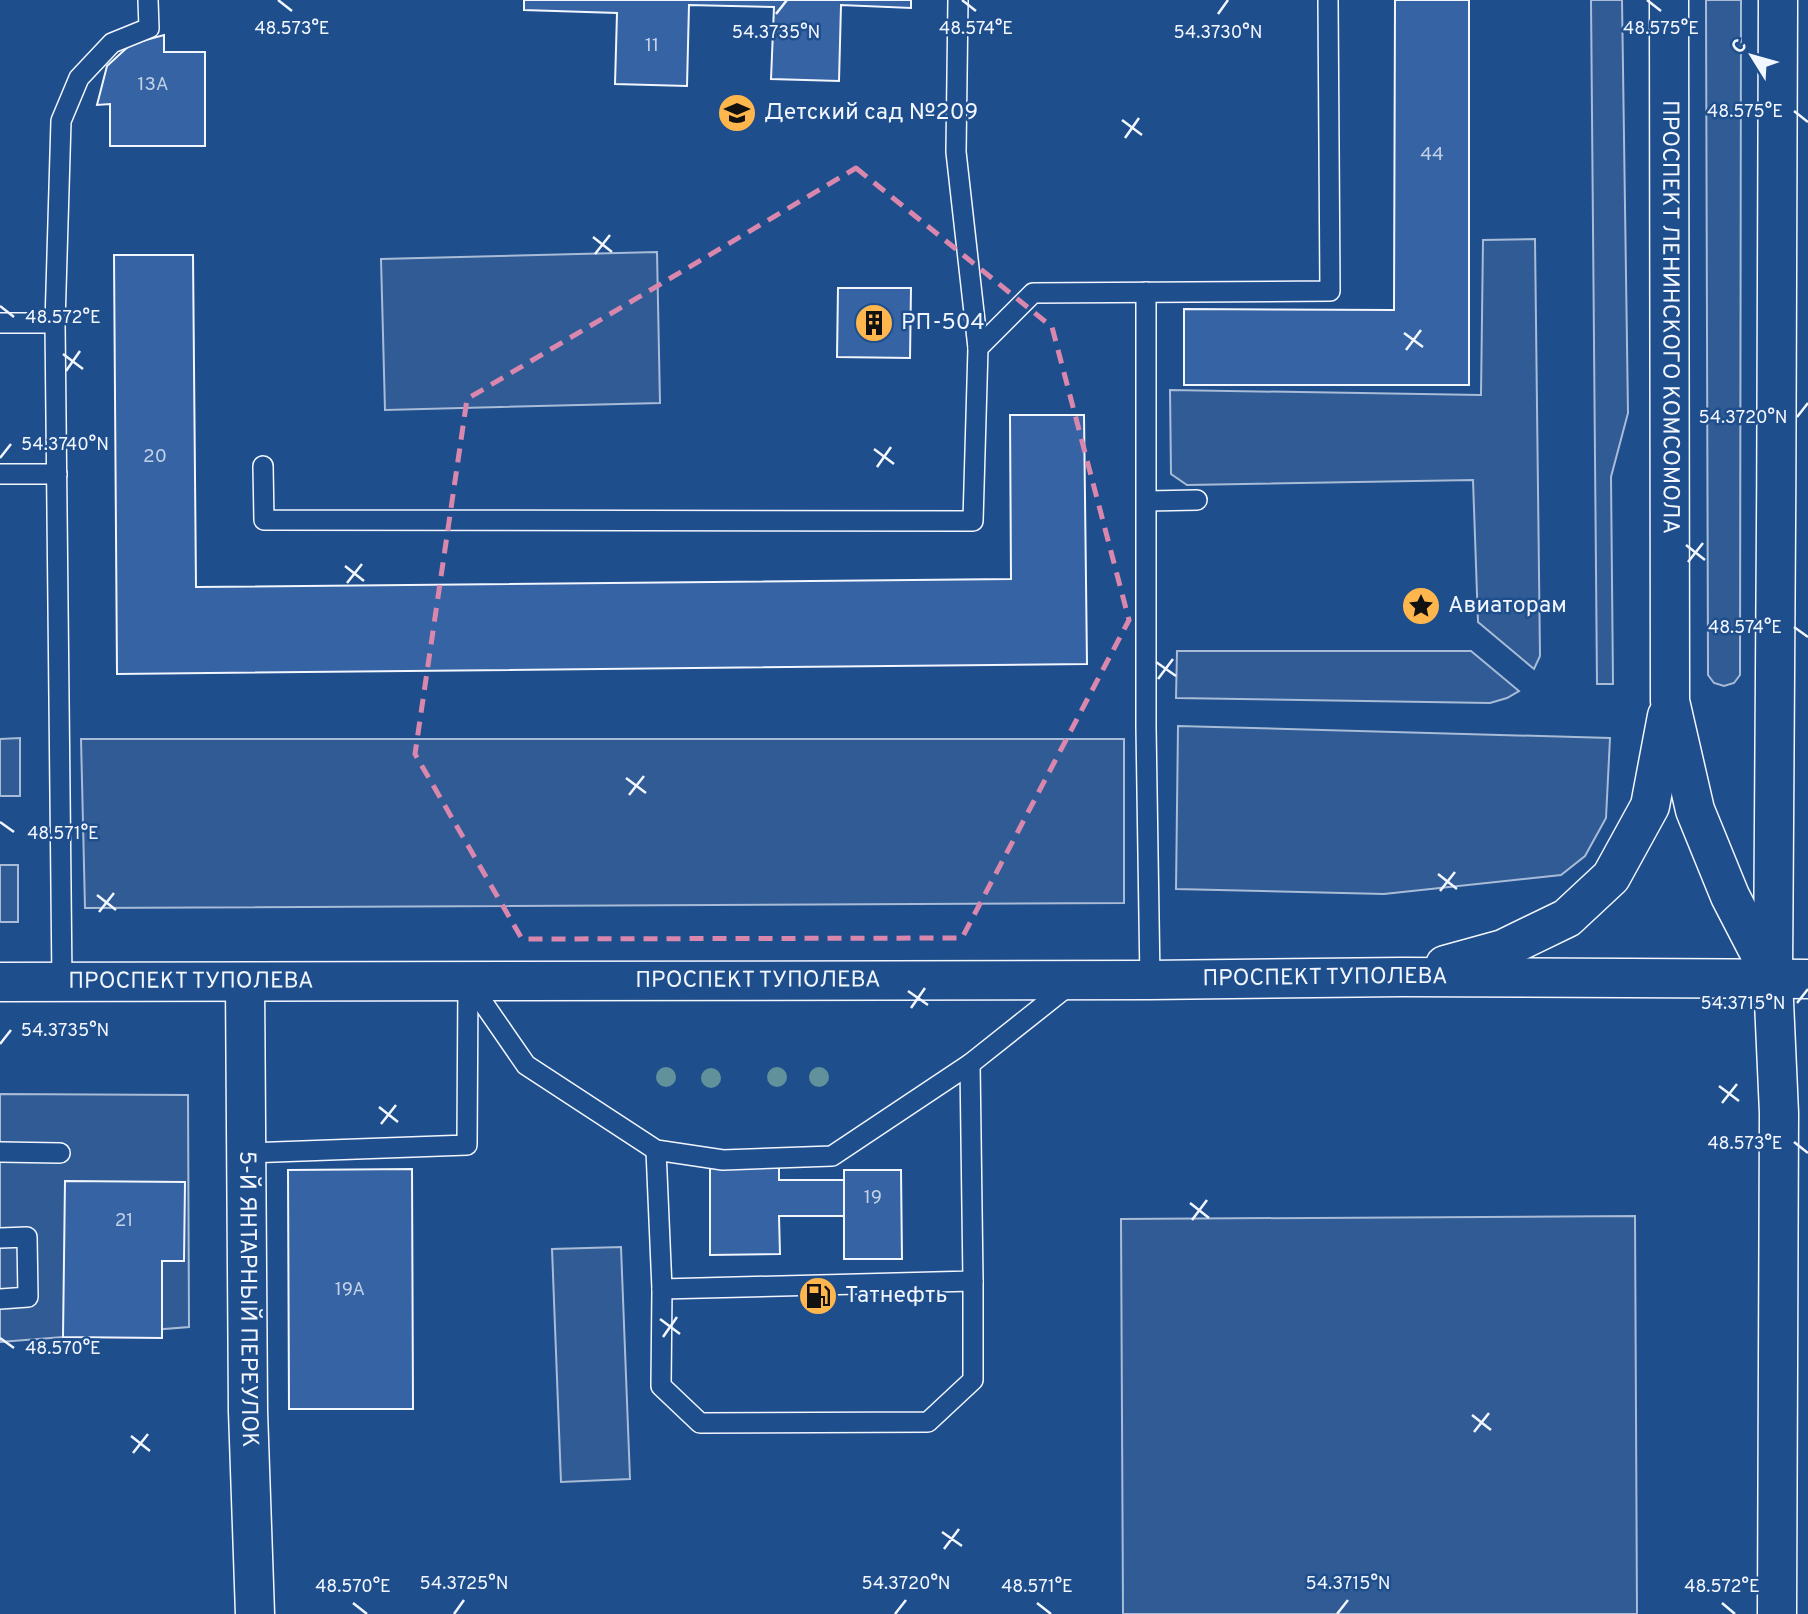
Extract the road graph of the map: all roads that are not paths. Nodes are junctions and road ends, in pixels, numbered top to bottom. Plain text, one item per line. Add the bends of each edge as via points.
1 (148, 0) edge
2 (958, 0) edge
3 (1328, 0) edge
4 (1669, 0) edge
5 (1778, 0) edge
6 (1146, 292) junction
7 (0, 323) edge
8 (55, 323) junction
9 (978, 348) junction
10 (263, 466) dead end
11 (0, 474) edge
12 (57, 474) junction
13 (1197, 500) dead end
14 (1147, 501) junction
15 (1670, 701) junction
16 (1401, 977) junction
17 (1791, 979) edge
18 (1075, 980) junction
19 (1150, 980) junction
20 (468, 981) junction
21 (0, 982) edge
22 (62, 982) junction
23 (245, 982) junction
24 (970, 1063) junction
25 (656, 1150) junction
26 (0, 1152) edge
27 (60, 1153) dead end
28 (246, 1153) junction
29 (0, 1238) edge
30 (973, 1281) junction
31 (662, 1289) junction
32 (0, 1299) edge
33 (255, 1614) edge
34 (1777, 1614) edge

1 - 8 lane via 149,28 112,43 79,78 61,121
2 - 9 lane via 956,152
3 - 6 lane via 1330,291
4 - 15 main road, ПРОСПЕКТ ЛЕНИНСКОГО КОМСОМОЛА
5 - 17 main road via 1776,705
6 - 9 lane via 1033,293
6 - 14 lane
7 - 8 lane
8 - 12 lane
9 - 10 lane via 973,521 264,520
11 - 12 lane
12 - 22 lane
13 - 14 lane
14 - 19 lane
15 - 16 main road via 1650,806 1612,877 1567,918 1503,949
15 - 17 main road, ПРОСПЕКТ ЛЕНИНСКОГО КОМСОМОЛА via 1695,810 1730,896
16 - 17 main road, ПРОСПЕКТ ТУПОЛЕВА
16 - 19 main road, ПРОСПЕКТ ТУПОЛЕВА
17 - 34 main road via 1779,1113
18 - 19 main road, ПРОСПЕКТ ТУПОЛЕВА
18 - 20 main road, ПРОСПЕКТ ТУПОЛЕВА
18 - 24 lane
20 - 23 main road, ПРОСПЕКТ ТУПОЛЕВА
20 - 25 lane via 526,1065
20 - 28 lane via 467,1144
21 - 22 main road, ПРОСПЕКТ ТУПОЛЕВА
22 - 23 main road, ПРОСПЕКТ ТУПОЛЕВА
23 - 28 main road, 5-Й ЯНТАРНЫЙ ПЕРЕУЛОК
24 - 25 lane via 832,1157 723,1160
24 - 30 lane
25 - 31 lane
26 - 27 lane
28 - 33 main road, 5-Й ЯНТАРНЫЙ ПЕРЕУЛОК
29 - 32 lane via 27,1237 28,1297
30 - 31 lane
30 - 31 lane via 973,1381 928,1422 700,1423 661,1386

